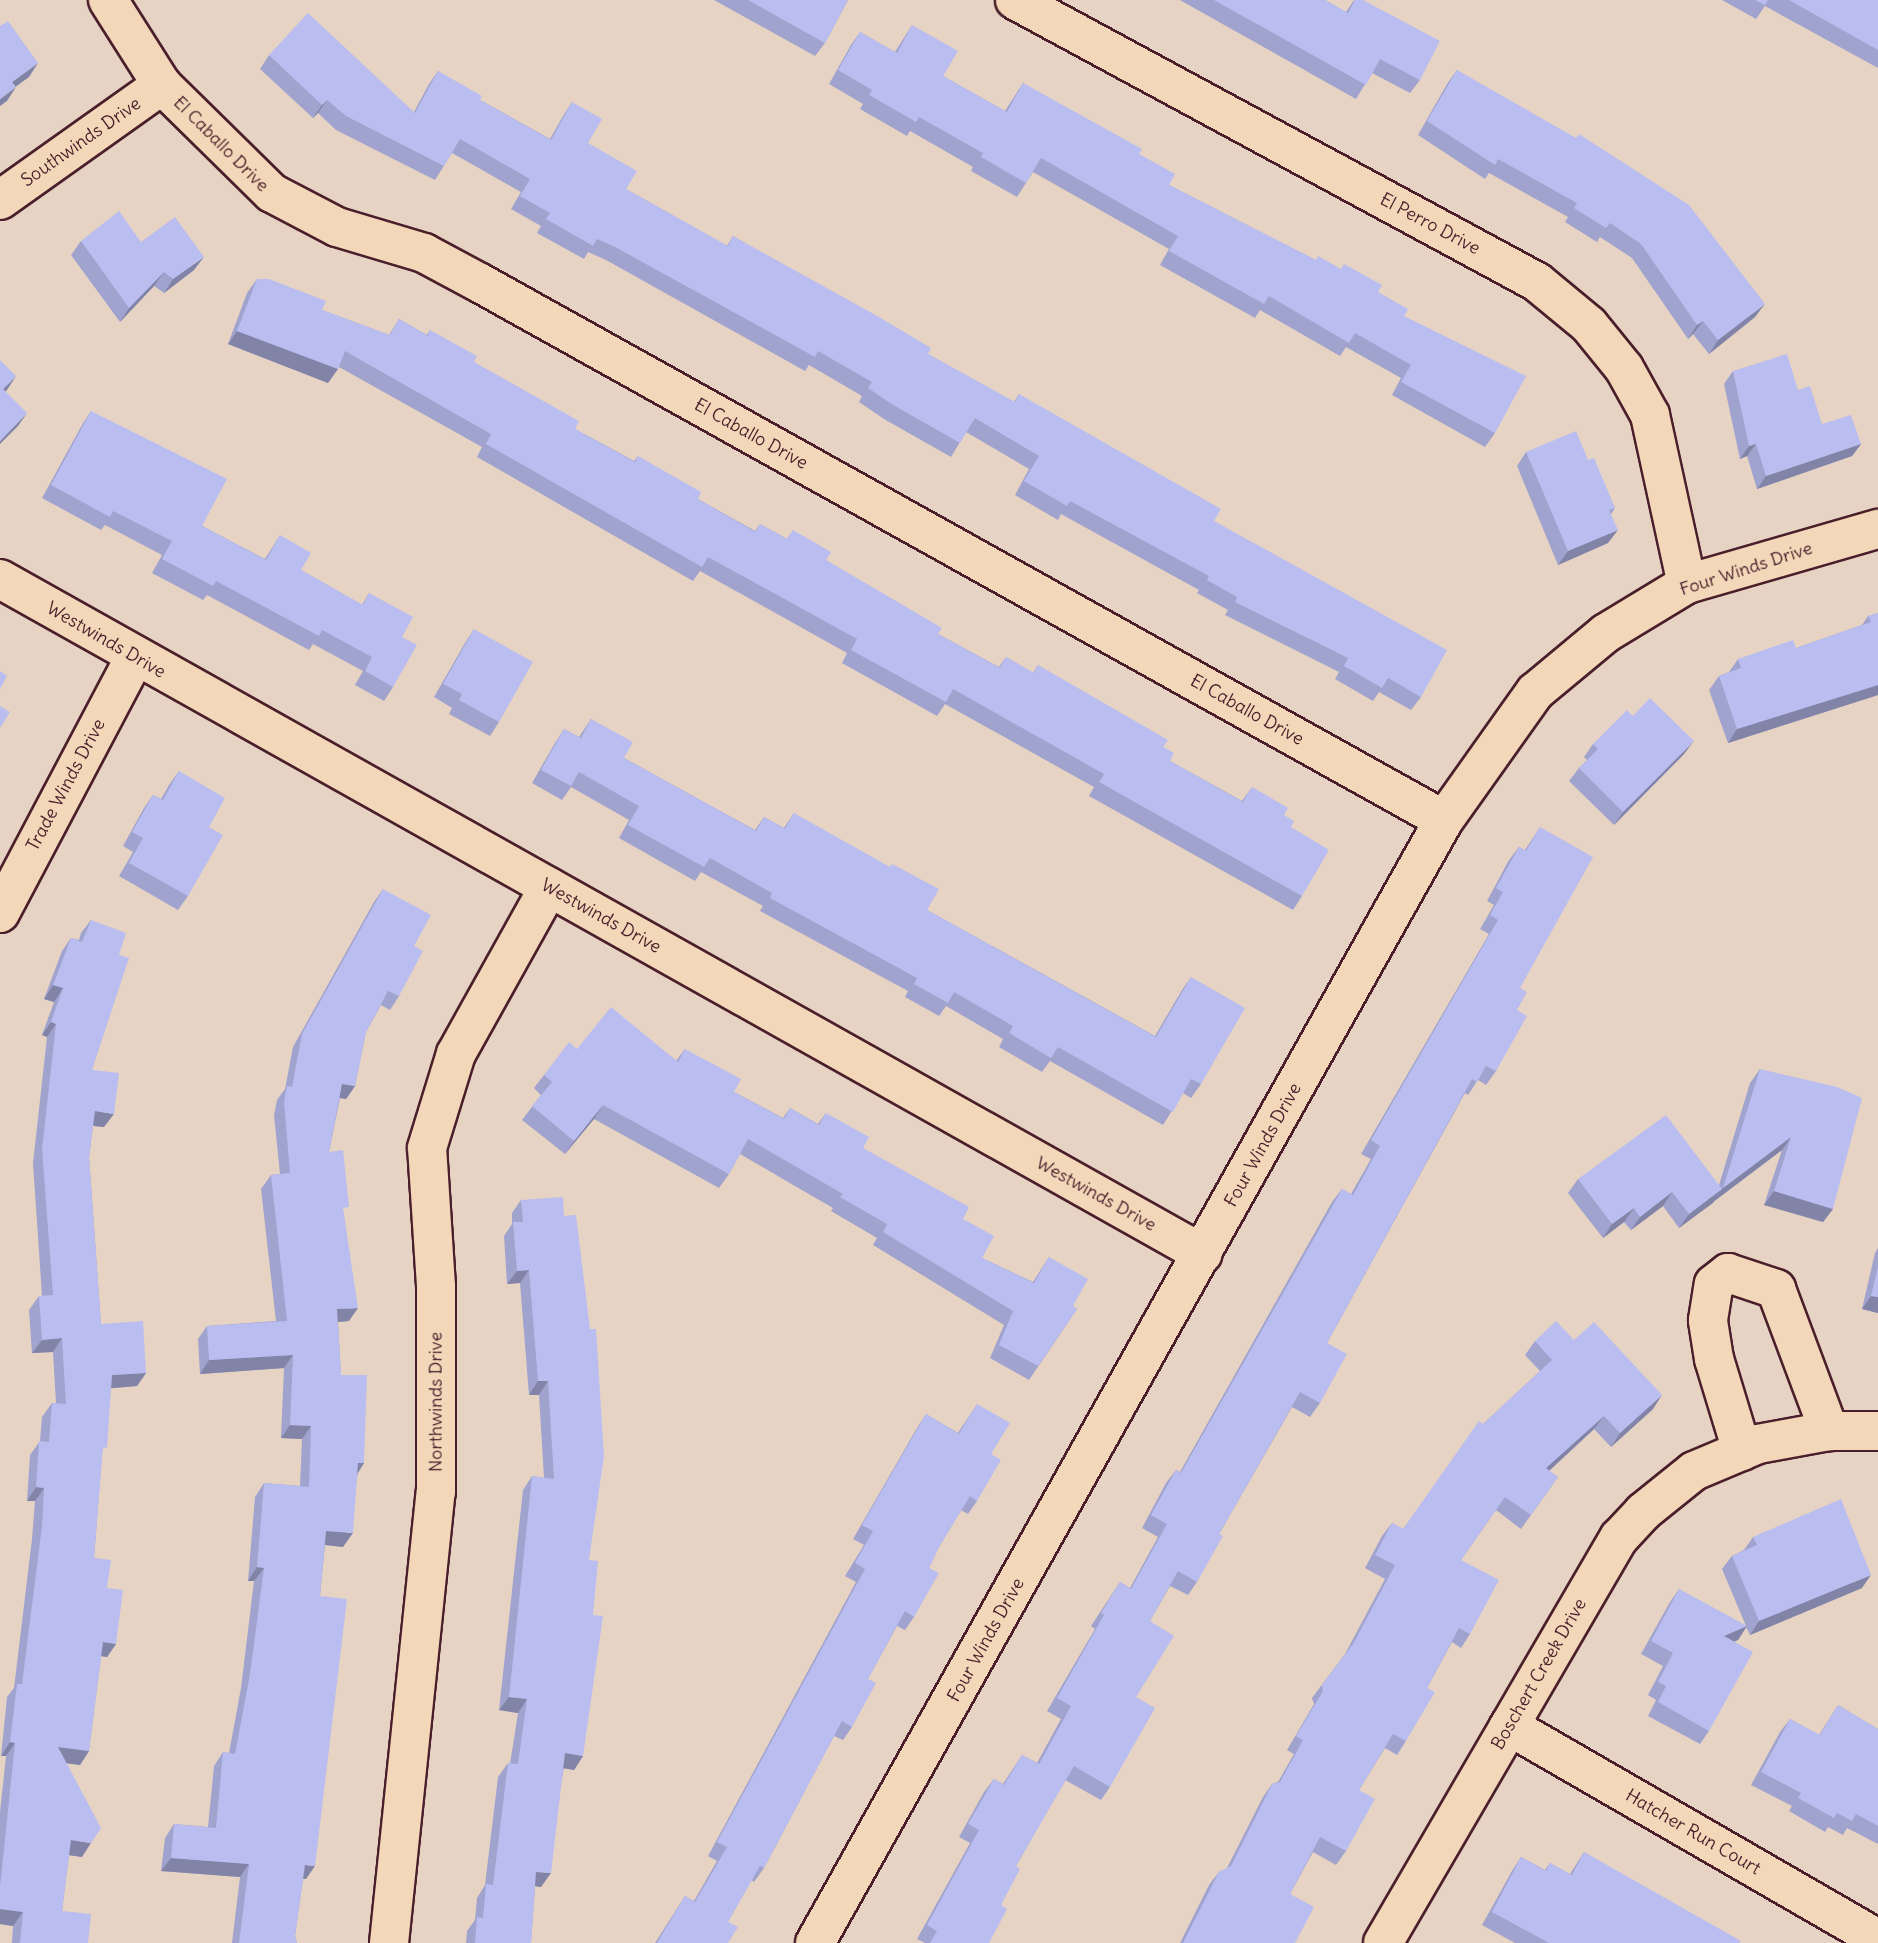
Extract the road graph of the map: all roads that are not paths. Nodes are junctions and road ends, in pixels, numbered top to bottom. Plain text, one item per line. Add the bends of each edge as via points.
1 (108, 0) edge
2 (1016, 0) edge
3 (162, 85) junction
4 (0, 200) edge
5 (1878, 529) edge
6 (0, 579) edge
7 (1687, 584) junction
8 (135, 657) junction
9 (1444, 820) junction
10 (549, 887) junction
11 (0, 913) edge
12 (1203, 1254) junction
13 (1829, 1431) junction
14 (1878, 1432) edge
15 (1742, 1451) junction
16 (1509, 1726) junction
17 (1878, 1939) edge
18 (390, 1943) edge
19 (815, 1943) edge
20 (1383, 1943) edge

1 - 3 street, El Caballo Drive
2 - 7 street, El Perro Drive via 1537,282 1589,325 1624,368 1650,415
3 - 4 street, Southwinds Drive
3 - 9 street, El Caballo Drive via 272,194 337,227 424,253
5 - 7 street, Four Winds Drive
6 - 8 street, Westwinds Drive
7 - 9 street, Four Winds Drive via 1606,633 1535,692
8 - 10 street, Westwinds Drive
8 - 11 street, Trade Winds Drive
9 - 12 street, Four Winds Drive
10 - 12 street, Westwinds Drive
10 - 18 street, Northwinds Drive via 456,1054 426,1148 436,1286 436,1492
12 - 19 street, Four Winds Drive
13 - 14 street, Boschert Creek Drive
13 - 15 street, Boschert Creek Drive
13 - 15 street via 1776,1289 1728,1273 1714,1284 1708,1320 1714,1359
15 - 16 street, Boschert Creek Drive via 1694,1471 1619,1538
16 - 17 street, Hatcher Run Court
16 - 20 street, Boschert Creek Drive

